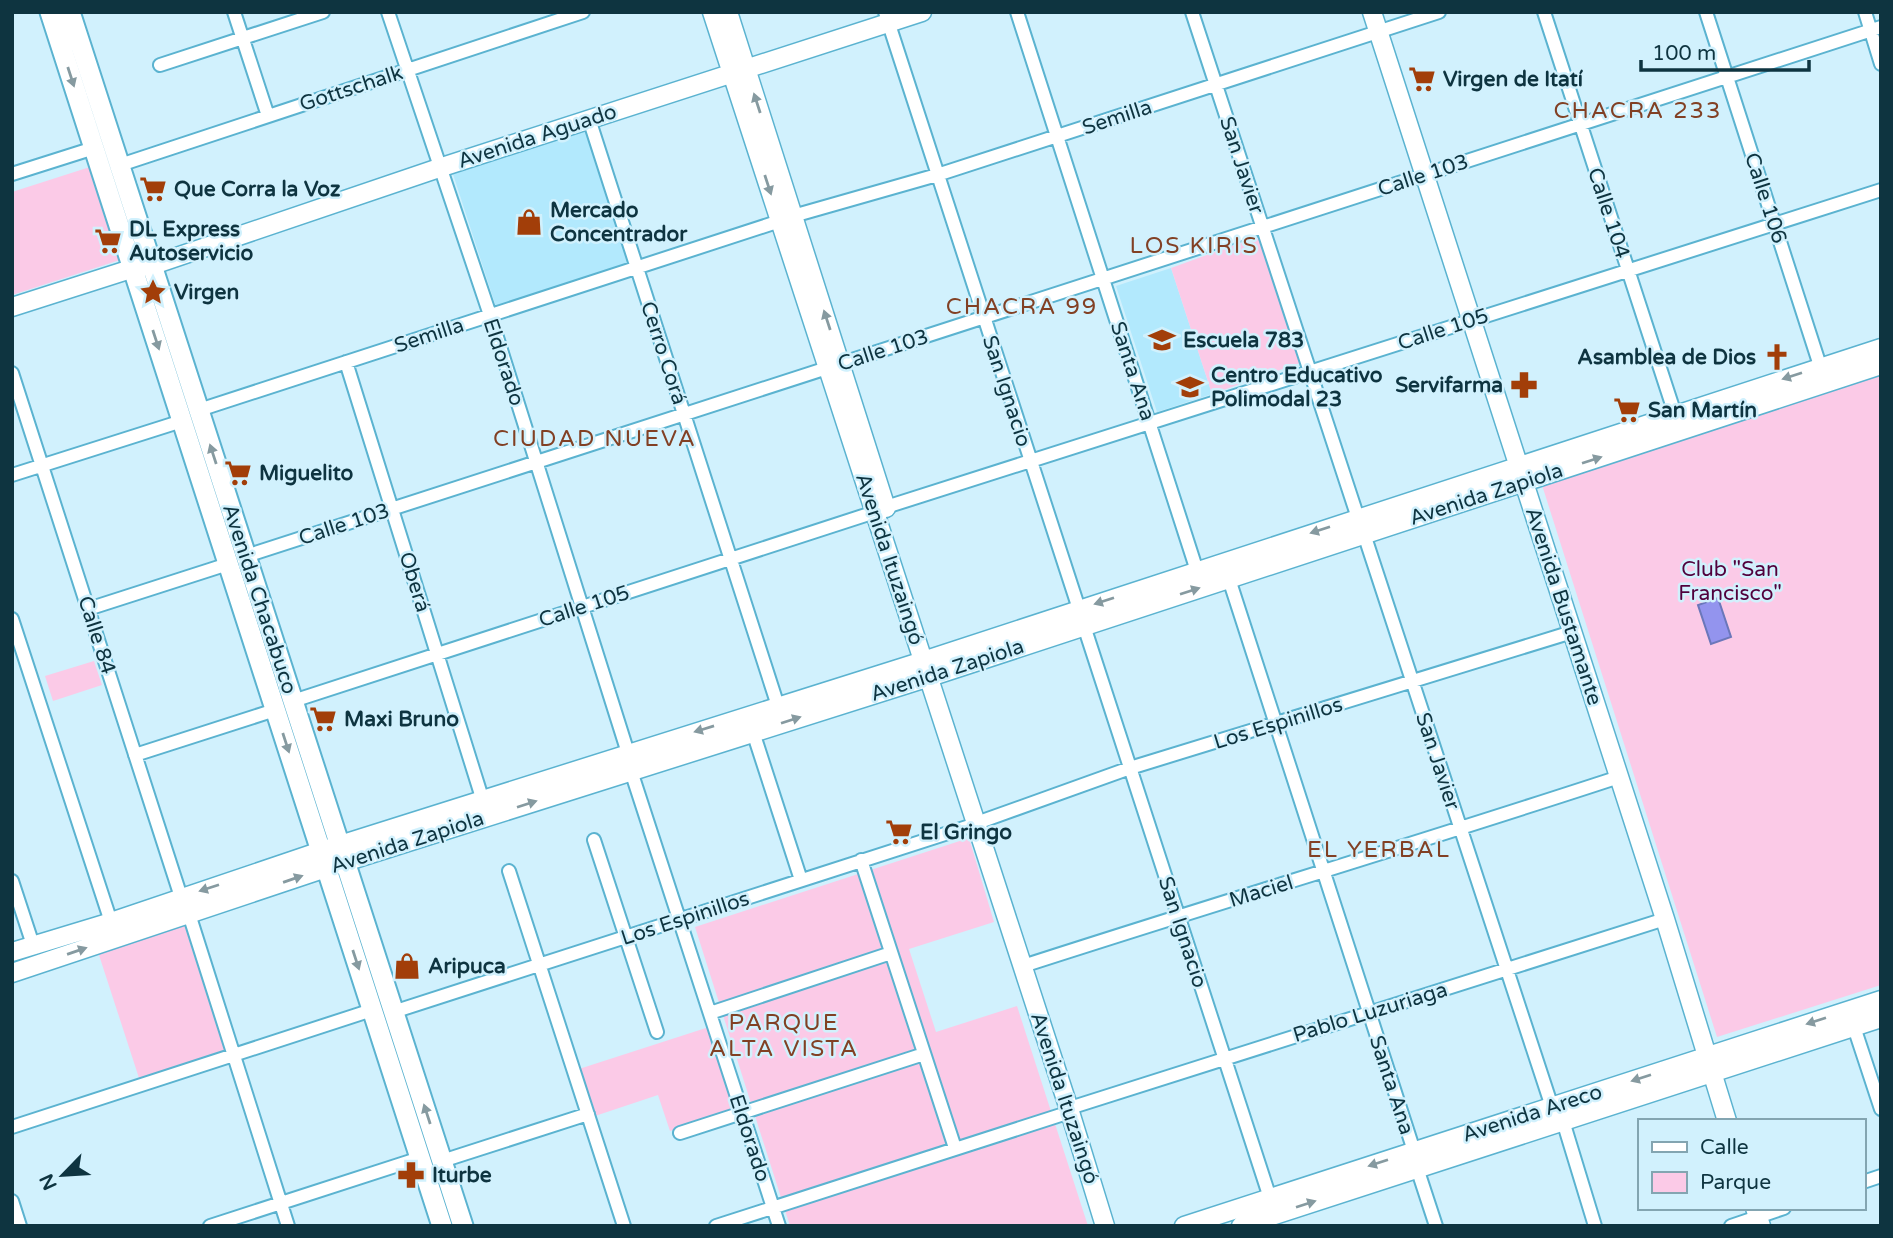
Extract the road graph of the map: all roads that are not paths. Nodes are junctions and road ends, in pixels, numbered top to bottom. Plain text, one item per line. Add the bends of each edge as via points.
1 (50, 12) edge
2 (69, 12) edge
3 (234, 12) edge
4 (323, 12) edge
5 (388, 12) edge
6 (583, 12) edge
7 (712, 12) edge
8 (727, 12) edge
9 (922, 12) edge
10 (1017, 12) edge
11 (1192, 12) edge
12 (1372, 12) edge
13 (1439, 12) edge
14 (1544, 12) edge
15 (1706, 12) edge
16 (1865, 12) edge
17 (545, 18) edge
18 (887, 18) edge
19 (1875, 28) edge
20 (1378, 32) junction
21 (242, 38) junction
22 (1881, 64) edge
23 (160, 65) dead end
24 (407, 69) junction
25 (739, 71) junction
26 (1727, 76) junction
27 (1216, 85) junction
28 (268, 116) junction
29 (589, 120) junction
30 (1580, 124) junction
31 (1057, 136) junction
32 (94, 148) junction
33 (120, 165) junction
34 (439, 168) junction
35 (12, 174) edge
36 (937, 175) junction
37 (1424, 175) junction
38 (1881, 190) edge
39 (787, 218) junction
40 (1774, 223) junction
41 (1263, 227) junction
42 (636, 268) junction
43 (141, 270) junction
44 (1628, 270) junction
45 (1103, 279) junction
46 (12, 307) edge
47 (12, 315) edge
48 (490, 315) junction
49 (984, 317) junction
50 (1471, 320) junction
51 (1881, 348) edge
52 (346, 362) junction
53 (834, 366) junction
54 (1881, 366) edge
55 (1310, 371) junction
56 (12, 373) edge
57 (1824, 375) junction
58 (1675, 414) junction
59 (190, 415) junction
60 (684, 415) junction
61 (1150, 422) junction
62 (1030, 460) junction
63 (536, 462) junction
64 (42, 465) junction
65 (1521, 474) junction
66 (12, 475) edge
67 (392, 509) junction
68 (880, 509) junction
69 (1361, 526) junction
70 (730, 559) junction
71 (237, 560) junction
72 (1197, 571) junction
73 (1229, 579) junction
74 (582, 607) junction
75 (88, 609) junction
76 (1081, 618) junction
77 (12, 619) edge
78 (1572, 632) junction
79 (437, 654) junction
80 (931, 667) junction
81 (1412, 681) junction
82 (284, 705) junction
83 (778, 706) junction
84 (1276, 724) junction
85 (753, 732) junction
86 (135, 755) junction
87 (630, 762) junction
88 (1130, 768) junction
89 (1619, 777) junction
90 (483, 801) junction
91 (981, 822) junction
92 (1461, 829) junction
93 (594, 840) dead end
94 (343, 853) junction
95 (323, 859) junction
96 (861, 860) junction
97 (509, 871) dead end
98 (1324, 872) junction
99 (801, 880) junction
100 (12, 881) edge
101 (185, 906) junction
102 (1178, 916) junction
103 (680, 919) junction
104 (1665, 919) junction
105 (111, 922) junction
106 (626, 937) junction
107 (33, 945) junction
108 (12, 952) edge
109 (891, 953) junction
110 (540, 964) junction
111 (1026, 965) junction
112 (1507, 969) junction
113 (12, 973) edge
114 (1881, 1000) edge
115 (372, 1010) junction
116 (394, 1012) junction
117 (710, 1013) junction
118 (1369, 1013) junction
119 (1881, 1018) edge
120 (1854, 1027) junction
121 (657, 1032) dead end
122 (924, 1054) junction
123 (234, 1055) junction
124 (1224, 1058) junction
125 (1709, 1065) junction
126 (1073, 1109) junction
127 (1881, 1109) edge
128 (742, 1113) junction
129 (588, 1114) junction
130 (1557, 1114) junction
131 (1726, 1119) edge
132 (12, 1127) edge
133 (680, 1133) dead end
134 (955, 1148) junction
135 (420, 1158) junction
136 (1416, 1160) junction
137 (442, 1161) junction
138 (12, 1201) edge
139 (281, 1203) junction
140 (773, 1208) junction
141 (1778, 1210) edge
142 (1272, 1213) edge
143 (1758, 1217) edge
144 (20, 1226) edge
145 (210, 1226) edge
146 (288, 1226) edge
147 (442, 1226) edge
148 (463, 1226) edge
149 (624, 1226) edge
150 (716, 1226) edge
151 (779, 1226) edge
152 (1105, 1226) edge
153 (1114, 1226) edge
154 (1184, 1226) edge
155 (1241, 1226) edge
156 (1436, 1226) edge
157 (1595, 1226) edge
158 (1731, 1226) edge

1 -> 32 main road, Avenida Chacabuco
2 - 33 main road, Avenida Chacabuco
3 - 21 street
4 - 21 street
5 - 24 street, Eldorado
6 - 17 street, Gottschalk
7 - 25 main road, Avenida Ituzaingó
8 - 25 main road, Avenida Ituzaingó
9 - 18 main road, Avenida Aguado
10 - 31 street, Santa Ana
11 - 27 street, San Javier
12 - 20 main road, Avenida Bustamante
13 - 20 street, Semilla
14 - 30 street, Calle 104
15 - 26 street, Calle 106
16 - 19 street
17 - 24 street, Gottschalk
18 - 25 main road, Avenida Aguado
18 - 36 street, San Ignacio
19 - 22 street
19 - 26 street, Calle 103
20 - 27 street, Semilla
20 - 37 main road, Avenida Bustamante
21 - 23 street
21 - 28 street
24 - 28 street, Gottschalk
24 - 34 street, Eldorado
25 - 29 main road, Avenida Aguado
25 - 39 main road, Avenida Ituzaingó
26 - 30 street, Calle 103
26 - 40 street, Calle 106
27 - 31 street, Semilla
27 - 41 street, San Javier
28 - 33 street, Gottschalk
29 - 34 main road, Avenida Aguado
29 - 42 street, Cerro Corá
30 - 37 street, Calle 103
30 - 44 street, Calle 104
31 - 36 street, Semilla
31 - 45 street, Santa Ana
32 - 35 street
32 - 43 main road, Avenida Chacabuco
33 - 43 main road, Avenida Chacabuco
34 - 43 main road, Avenida Aguado
34 - 48 street, Eldorado
36 - 39 street, Semilla
36 - 49 street, San Ignacio
37 - 41 street, Calle 103
37 - 50 main road, Avenida Bustamante
38 - 40 street, Calle 105
39 - 42 street, Semilla
39 - 53 main road, Avenida Ituzaingó
40 - 44 street, Calle 105
40 - 57 street, Calle 106
41 - 45 street, Calle 103
41 - 55 street, San Javier
42 - 48 street, Semilla
42 - 60 street, Cerro Corá
43 - 46 main road, Avenida Aguado
43 - 47 main road, Avenida Aguado
43 - 59 main road, Avenida Chacabuco
44 - 50 street, Calle 105
44 - 58 street, Calle 104
45 - 49 street, Calle 103
45 - 61 street, Santa Ana
48 - 52 street, Semilla
48 - 63 street, Eldorado
49 - 53 street, Calle 103
49 - 62 street, San Ignacio
50 - 55 street, Calle 105
50 - 65 main road, Avenida Bustamante
51 - 57 main road, Avenida Zapiola
52 - 59 street, Semilla
52 - 67 street, Oberá
53 - 60 street, Calle 103
53 - 68 main road, Avenida Ituzaingó
54 - 57 main road, Avenida Zapiola
55 - 61 street, Calle 105
55 - 69 street, San Javier
56 - 64 street, Calle 84
57 -> 58 main road, Avenida Zapiola
65 -> 57 main road, Avenida Zapiola
58 - 65 main road, Avenida Zapiola
59 - 64 street, Semilla
59 - 71 main road, Avenida Chacabuco
60 - 63 street, Calle 103
60 - 70 street, Cerro Corá
61 - 62 street, Calle 105
61 - 72 street, Santa Ana
62 - 68 street, Calle 105
62 - 76 street, San Ignacio
63 - 67 street, Calle 103
63 - 74 street, Eldorado
64 - 66 street, Semilla
64 - 75 street, Calle 84
65 - 69 main road, Avenida Zapiola
65 - 78 main road, Avenida Bustamante
67 - 71 street, Calle 103
67 - 79 street, Oberá
68 - 70 street, Calle 105
68 - 80 main road, Avenida Ituzaingó
69 -> 72 main road, Avenida Zapiola
69 - 73 main road, Avenida Zapiola
69 - 81 street, San Javier
70 - 74 street, Calle 105
70 - 83 street, Cerro Corá
71 - 75 street, Calle 103
71 - 82 main road, Avenida Chacabuco
72 -> 76 main road, Avenida Zapiola
76 -> 73 main road, Avenida Zapiola
73 - 84 street, Santa Ana
74 - 79 street, Calle 105
74 - 87 street, Eldorado
75 - 86 street, Calle 84
76 - 80 main road, Avenida Zapiola
76 - 88 street, San Ignacio
77 - 105 street
78 - 81 street, Los Espinillos
78 - 89 main road, Avenida Bustamante
79 - 82 street, Calle 105
79 - 90 street, Oberá
80 - 83 main road, Avenida Zapiola
85 -> 80 main road, Avenida Zapiola
80 - 91 main road, Avenida Ituzaingó
81 - 84 street, Los Espinillos
81 - 92 street, San Javier
82 - 86 street, Calle 105
82 - 94 main road, Avenida Chacabuco
82 -> 95 main road, Avenida Chacabuco
83 -> 87 main road, Avenida Zapiola
84 - 88 street, Los Espinillos
84 - 98 street, Santa Ana
85 - 87 main road, Avenida Zapiola
85 - 99 street
86 - 101 street, Calle 84
87 - 90 main road, Avenida Zapiola
94 -> 87 main road, Avenida Zapiola
87 - 103 street, Eldorado
88 - 91 street, Los Espinillos
88 - 102 street, San Ignacio
89 - 92 street, Maciel
89 - 104 main road, Avenida Bustamante
90 - 94 main road, Avenida Zapiola
91 - 96 street, Los Espinillos
91 - 111 main road, Avenida Ituzaingó
92 - 98 street, Maciel
92 - 112 street, San Javier
93 - 106 street
94 - 95 main road, Avenida Zapiola
94 - 116 main road, Avenida Chacabuco
95 - 101 main road, Avenida Zapiola
95 -> 115 main road, Avenida Chacabuco
96 - 99 street, Los Espinillos
96 - 109 street
97 - 110 street
98 - 102 street, Maciel
98 - 118 street, Santa Ana
99 - 103 street, Los Espinillos
100 - 107 street
101 - 105 main road, Avenida Zapiola
113 -> 101 main road, Avenida Zapiola
101 - 123 street, Calle 84
102 - 111 street, Maciel
102 - 124 street, San Ignacio
103 - 106 street, Los Espinillos
103 - 117 street, Eldorado
104 - 112 street, Pablo Luzuriaga
104 - 125 main road, Avenida Bustamante
105 - 107 main road, Avenida Zapiola
106 - 110 street, Los Espinillos
106 - 121 street
107 - 108 main road, Avenida Zapiola
109 - 117 street
109 - 122 street
110 - 116 street, Los Espinillos
110 - 129 street
111 - 126 main road, Avenida Ituzaingó
112 - 118 street, Pablo Luzuriaga
112 - 130 street, San Javier
114 -> 125 main road, Avenida Areco
115 - 123 street
115 - 135 main road, Avenida Chacabuco
137 -> 116 main road, Avenida Chacabuco
117 - 128 street, Eldorado
118 - 124 street, Pablo Luzuriaga
118 - 136 street, Santa Ana
119 - 120 main road, Avenida Areco
120 - 125 main road, Avenida Areco
120 - 127 street
122 - 128 street
122 - 134 street
123 - 132 street
123 - 139 street, Calle 84
124 - 126 street, Pablo Luzuriaga
124 - 142 street, San Ignacio
125 - 130 main road, Avenida Areco
125 - 131 main road, Avenida Bustamante
126 - 134 street, Pablo Luzuriaga
126 - 152 main road, Avenida Ituzaingó
126 - 153 main road, Avenida Ituzaingó
128 - 133 street
128 - 140 street, Eldorado
129 - 137 street
129 - 149 street
130 - 136 main road, Avenida Areco
130 - 157 street, San Javier
134 - 140 street, Pablo Luzuriaga
135 - 139 street
135 - 147 main road, Avenida Chacabuco
136 - 142 main road, Avenida Areco
136 - 156 street, Santa Ana
137 - 148 main road, Avenida Chacabuco
138 - 144 street
139 - 145 street
139 - 146 street, Calle 84
140 - 150 street, Pablo Luzuriaga
140 - 151 street, Eldorado
141 - 143 street
142 - 154 main road, Avenida Areco
142 - 155 main road, Avenida Areco
143 - 158 street

